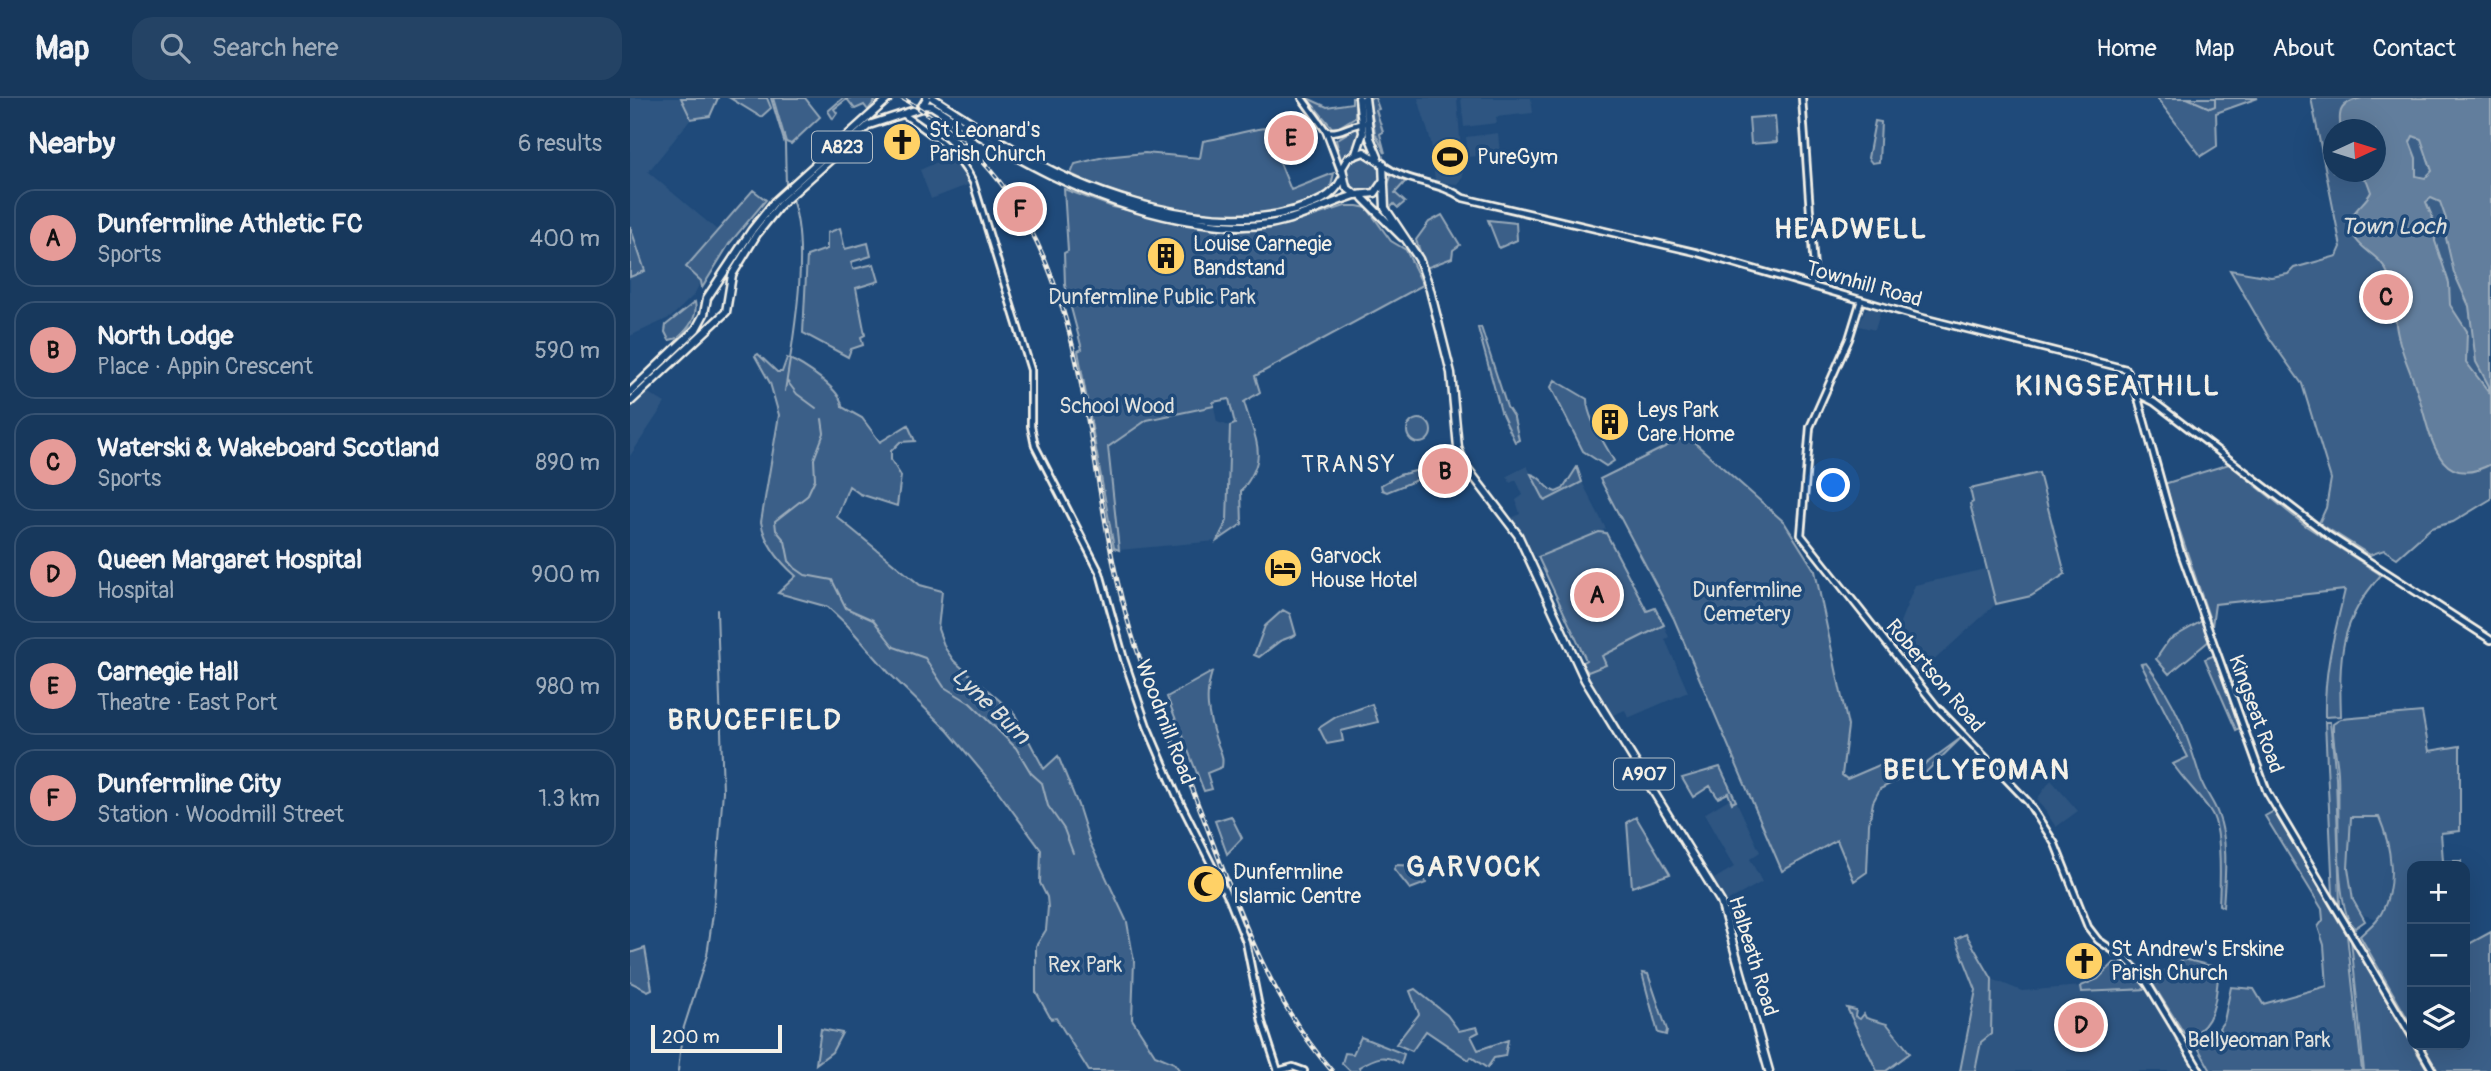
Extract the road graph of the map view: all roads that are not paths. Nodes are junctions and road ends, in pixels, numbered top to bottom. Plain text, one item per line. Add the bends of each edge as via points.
1 (889, 98) edge
2 (933, 98) edge
3 (1302, 98) edge
4 (1360, 98) edge
5 (1365, 98) edge
6 (1801, 98) edge
7 (923, 104) edge
8 (901, 114) junction
9 (1365, 123) junction
10 (918, 125) junction
11 (1325, 131) junction
12 (1356, 153) junction
13 (1381, 161) junction
14 (1342, 176) junction
15 (1384, 180) junction
16 (789, 192) junction
17 (1358, 195) junction
18 (1156, 210) junction
19 (1169, 213) junction
20 (1406, 240) junction
21 (1811, 284) junction
22 (713, 292) junction
23 (728, 299) junction
24 (1861, 300) junction
25 (706, 307) junction
26 (721, 315) junction
27 (2131, 376) joint
28 (630, 392) edge
29 (2136, 393) junction
30 (630, 402) edge
31 (2491, 639) edge
32 (2407, 1028) edge
33 (2421, 1050) edge
34 (1278, 1071) edge
35 (1304, 1071) edge
36 (1769, 1071) edge
37 (2200, 1071) edge
38 (2433, 1071) edge

1 - 8 main road, A823 via 891,109
1 - 16 main road, A823
2 - 18 main road via 1026,157 1097,190
3 - 11 street
4 - 9 main road, A907
5 - 9 main road, A907
6 - 21 street via 1814,255
7 - 8 main road, A823
7 - 10 street via 914,117
7 - 18 main road via 1066,184 1113,203
8 - 10 street, Woodmill Road
8 - 16 main road, A823 via 870,125
9 - 11 street via 1339,132
9 - 12 main road, A907
9 - 13 main road, A907
10 - 34 street, Woodmill Road via 950,149 967,170 1033,384 1035,446 1100,573 1147,726 1247,942 1262,1022
11 - 14 street
12 - 13 main road via 1370,153
12 - 14 main road, A907 via 1346,161
13 - 15 main road, A907
13 - 21 street, Townhill Road via 1403,178 1463,198
14 - 17 main road, A907 via 1346,187
14 - 19 main road via 1331,195 1309,206 1255,219
15 - 17 main road via 1375,193
15 - 20 main road, A907 via 1383,202
16 - 22 main road, A823 via 752,230
16 - 23 main road, A823 via 741,258 729,283
17 - 19 main road via 1255,226 1231,227
17 - 20 main road, A907
18 - 19 main road
20 - 36 main road, Halbeath Road / A907 via 1429,286 1448,360 1461,457 1523,543 1585,680 1721,902
21 - 24 street, Townhill Road
22 - 23 main road
22 - 25 main road, A823
23 - 26 main road, A823 via 729,308
24 - 27 street, Townhill Road via 2120,367
24 - 37 street, Robertson Road via 1810,427 1801,535 1937,707 2028,802 2055,844 2088,927 2144,978
25 - 26 main road via 713,315
25 - 28 main road, A823 via 689,337
26 - 30 main road, A823
27 - 29 street, Kingseat Road
29 - 31 street via 2328,535
29 - 32 street, Kingseat Road via 2180,550 2267,792
33 - 38 street
34 - 35 street via 1293,1067

